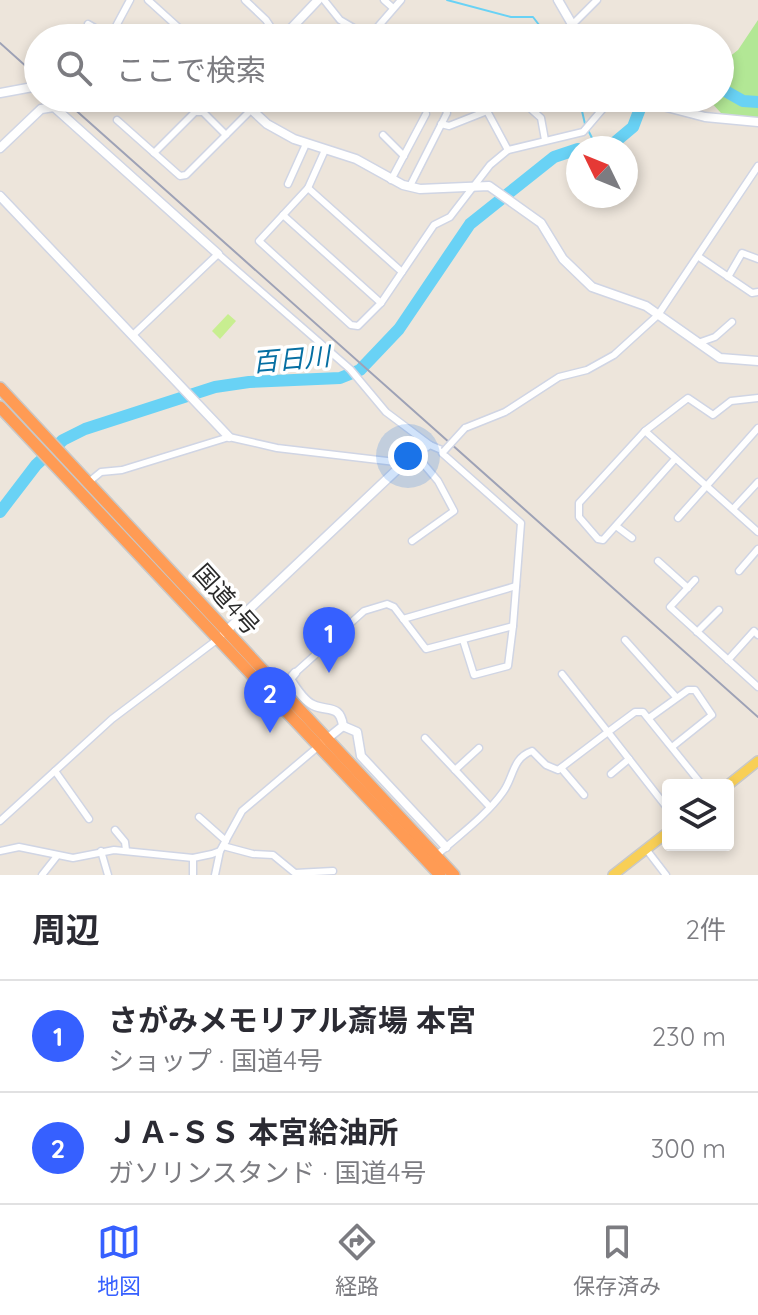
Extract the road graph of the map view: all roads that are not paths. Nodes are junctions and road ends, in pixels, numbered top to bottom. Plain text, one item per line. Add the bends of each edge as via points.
1 (130, 0) edge
2 (148, 0) edge
3 (245, 0) edge
4 (384, 0) edge
5 (401, 0) edge
6 (558, 0) edge
7 (597, 0) edge
8 (316, 1) edge
9 (393, 8) junction
10 (574, 23) joint
11 (117, 24) edge
12 (175, 24) edge
13 (269, 24) edge
14 (294, 24) edge
15 (347, 24) edge
16 (380, 24) edge
17 (24, 89) edge
18 (0, 93) edge
19 (38, 112) edge
20 (60, 112) edge
21 (249, 112) edge
22 (253, 112) edge
23 (446, 112) edge
24 (484, 112) edge
25 (488, 112) edge
26 (534, 112) edge
27 (601, 112) edge
28 (687, 112) edge
29 (426, 114) dead end
30 (117, 120) dead end
31 (758, 122) edge
32 (441, 124) junction
33 (226, 135) junction
34 (383, 135) dead end
35 (545, 140) junction
36 (306, 144) junction
37 (0, 148) edge
38 (325, 150) junction
39 (508, 150) junction
40 (154, 153) junction
41 (404, 156) junction
42 (758, 166) edge
43 (391, 180) junction
44 (288, 184) dead end
45 (472, 185) junction
46 (410, 186) junction
47 (308, 188) junction
48 (0, 196) edge
49 (283, 215) junction
50 (218, 254) junction
51 (699, 257) junction
52 (758, 259) edge
53 (402, 272) junction
54 (728, 277) junction
55 (758, 292) edge
56 (381, 303) junction
57 (658, 315) junction
58 (732, 322) dead end
59 (133, 335) junction
60 (698, 343) junction
61 (758, 361) edge
62 (0, 388) edge
63 (758, 398) edge
64 (0, 407) edge
65 (758, 428) edge
66 (645, 431) junction
67 (229, 437) junction
68 (430, 445) junction
69 (443, 452) junction
70 (416, 455) junction
71 (675, 459) junction
72 (404, 463) junction
73 (90, 481) junction
74 (758, 482) edge
75 (707, 486) junction
76 (733, 509) junction
77 (678, 518) dead end
78 (616, 526) junction
79 (758, 532) edge
80 (632, 538) dead end
81 (412, 541) dead end
82 (758, 549) edge
83 (658, 561) dead end
84 (739, 571) dead end
85 (695, 580) dead end
86 (516, 586) junction
87 (688, 588) junction
88 (719, 610) dead end
89 (403, 619) junction
90 (513, 626) junction
91 (697, 632) junction
92 (222, 635) junction
93 (758, 635) edge
94 (463, 640) junction
95 (625, 640) dead end
96 (728, 660) junction
97 (295, 673) joint
98 (562, 674) dead end
99 (758, 676) edge
100 (755, 684) edge
101 (676, 697) junction
102 (649, 718) junction
103 (343, 726) junction
104 (608, 732) junction
105 (425, 738) dead end
106 (324, 742) junction
107 (672, 747) junction
108 (479, 748) dead end
109 (629, 759) junction
110 (758, 761) edge
111 (561, 768) junction
112 (455, 770) junction
113 (55, 771) junction
114 (611, 774) dead end
115 (697, 779) edge
116 (734, 780) edge
117 (584, 795) dead end
118 (662, 801) edge
119 (489, 806) junction
120 (199, 817) dead end
121 (89, 819) dead end
122 (0, 821) edge
123 (115, 830) dead end
124 (662, 837) edge
125 (223, 846) junction
126 (646, 849) junction
127 (126, 850) junction
128 (0, 851) edge
129 (101, 851) junction
130 (442, 851) junction
131 (57, 856) junction
132 (193, 858) junction
133 (333, 871) dead end
134 (42, 875) edge
135 (108, 875) edge
136 (193, 875) edge
137 (215, 875) edge
138 (440, 875) edge
139 (454, 875) edge
140 (613, 875) edge
141 (666, 875) edge

1 - 11 street
2 - 12 street
3 - 13 street
4 - 9 street
5 - 9 street
6 - 10 street
7 - 10 street
8 - 14 street
8 - 15 street
9 - 16 street
17 - 18 street
19 - 37 street
20 - 50 street
21 - 33 street
22 - 36 street
23 - 32 street
24 - 32 street via 449,126
25 - 39 street
26 - 35 street via 541,118
27 - 35 street via 583,132
28 - 31 street
29 - 41 street
30 - 40 street
32 - 46 street
33 - 40 street via 186,175 180,176
33 - 40 street via 203,112 195,112
34 - 41 street
35 - 39 street
36 - 38 street
36 - 44 street
38 - 43 street via 356,159
38 - 47 street
39 - 45 street
41 - 43 street
42 - 51 street
43 - 46 street
45 - 46 street
45 - 53 street via 450,217 434,225
45 - 57 street via 496,190 541,223 579,277 604,294
47 - 49 street
47 - 53 street
48 - 59 street
49 - 56 street
49 - 56 street via 259,241 351,325 362,323
50 - 59 street
50 - 68 street via 353,372 386,412
51 - 54 street
51 - 57 street
52 - 54 street via 742,253
53 - 56 street
54 - 55 street
57 - 60 street
57 - 69 street, bridge via 607,360 559,377 505,412 465,428
58 - 60 street
59 - 67 street
60 - 61 street via 726,360
62 - 73 highway, 国道4号
63 - 66 street via 731,401 713,415 688,398
64 - 92 highway, 国道4号
65 - 75 street
66 - 71 street
66 - 78 street via 579,503 579,517 600,541
67 - 72 street
67 - 73 street via 101,472
68 - 69 street
68 - 70 street
69 - 86 street via 521,523
70 - 72 street
70 - 81 street via 454,511
71 - 75 street
71 - 78 street
72 - 92 street
73 - 92 highway, 国道4号
74 - 76 street
75 - 76 street
75 - 77 street
76 - 79 street
78 - 80 street
82 - 84 street
83 - 87 street
85 - 87 street
86 - 89 street
86 - 90 street
87 - 91 street via 670,607
88 - 91 street
89 - 94 street via 426,649
89 - 97 street via 387,604 364,611
90 - 94 street
90 - 94 street via 508,666 474,675
91 - 96 street
92 - 106 highway, 国道4号
92 - 113 street via 112,719
93 - 96 street via 754,631
95 - 101 street
96 - 100 street
97 - 103 street via 290,679 298,690 313,705 338,711
98 - 104 street
99 - 100 street
101 - 102 street
101 - 107 street via 693,689 712,715
102 - 104 street via 635,712
102 - 107 street
103 - 106 street
103 - 130 street via 357,732 361,756
104 - 109 street
104 - 111 street
105 - 112 street
106 - 125 street via 242,811
106 - 130 highway, 国道4号
106 - 138 highway, 国道4号
107 - 115 street
108 - 112 street
109 - 114 street
109 - 118 street
110 - 116 main road
111 - 117 street
111 - 119 street via 552,769 532,751 524,754 504,791
112 - 119 street
113 - 121 street
113 - 122 street
119 - 130 street
120 - 125 street
123 - 127 street
124 - 126 main road
125 - 132 street
125 - 133 street via 273,855 295,873
125 - 137 street
126 - 140 main road
126 - 141 street
127 - 129 street
127 - 132 street
128 - 131 street via 19,847
129 - 131 street
129 - 135 street
130 - 139 highway, 国道4号
131 - 134 street
132 - 136 street

